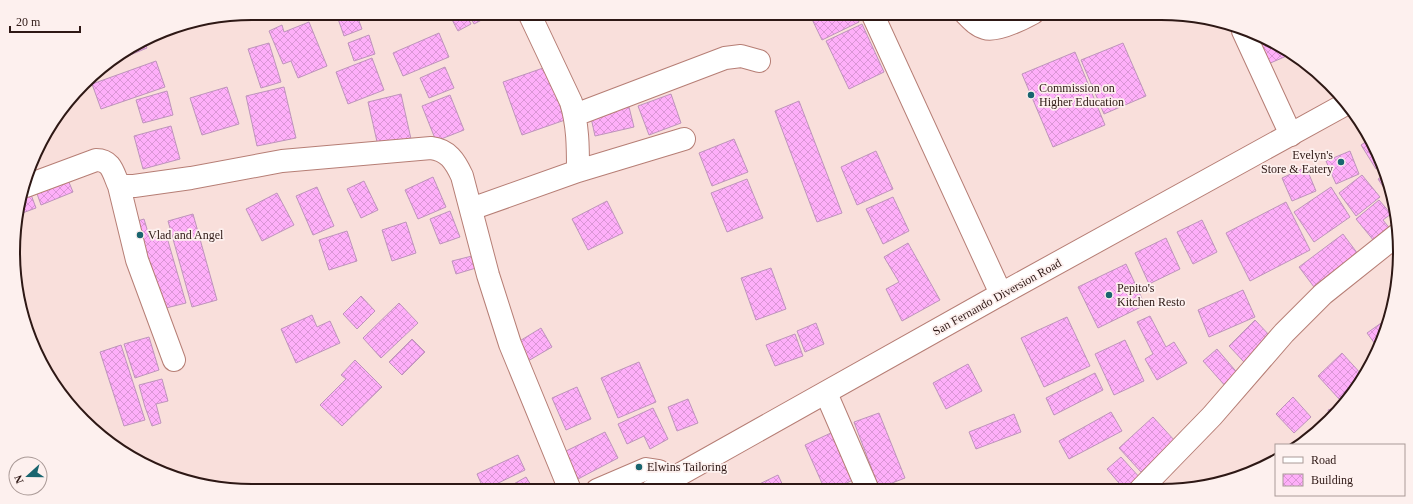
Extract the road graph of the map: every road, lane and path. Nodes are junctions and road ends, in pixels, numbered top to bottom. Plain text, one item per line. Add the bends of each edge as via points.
1 (532, 20) edge
2 (875, 20) edge
3 (972, 20) edge
4 (1016, 20) edge
5 (1245, 36) edge
6 (759, 61) dead end
7 (1342, 107) edge
8 (575, 115) junction
9 (1291, 135) junction
10 (684, 139) dead end
11 (578, 171) junction
12 (30, 185) edge
13 (119, 186) junction
14 (470, 209) junction
15 (1393, 238) edge
16 (1001, 294) junction
17 (174, 360) dead end
18 (826, 393) junction
19 (568, 484) edge
20 (611, 484) edge
21 (661, 484) edge
22 (663, 484) edge
23 (865, 484) edge
24 (1146, 484) edge

1 - 8 main road
2 - 16 main road
3 - 4 main road via 985,28 995,29
5 - 9 main road
6 - 8 main road via 741,56 725,58
7 - 9 main road, San Fernando Diversion Road
8 - 11 main road
9 - 16 main road, San Fernando Diversion Road
10 - 11 main road
11 - 14 main road
12 - 13 main road via 96,160 110,165
13 - 14 main road via 169,181 282,161 432,148 444,151 455,162 462,176
13 - 17 main road via 137,260
14 - 19 main road via 510,344
15 - 24 main road via 1324,294 1284,333 1212,416
16 - 18 main road, San Fernando Diversion Road
18 - 22 main road, San Fernando Diversion Road
18 - 23 main road
20 - 21 main road via 646,469 659,471

